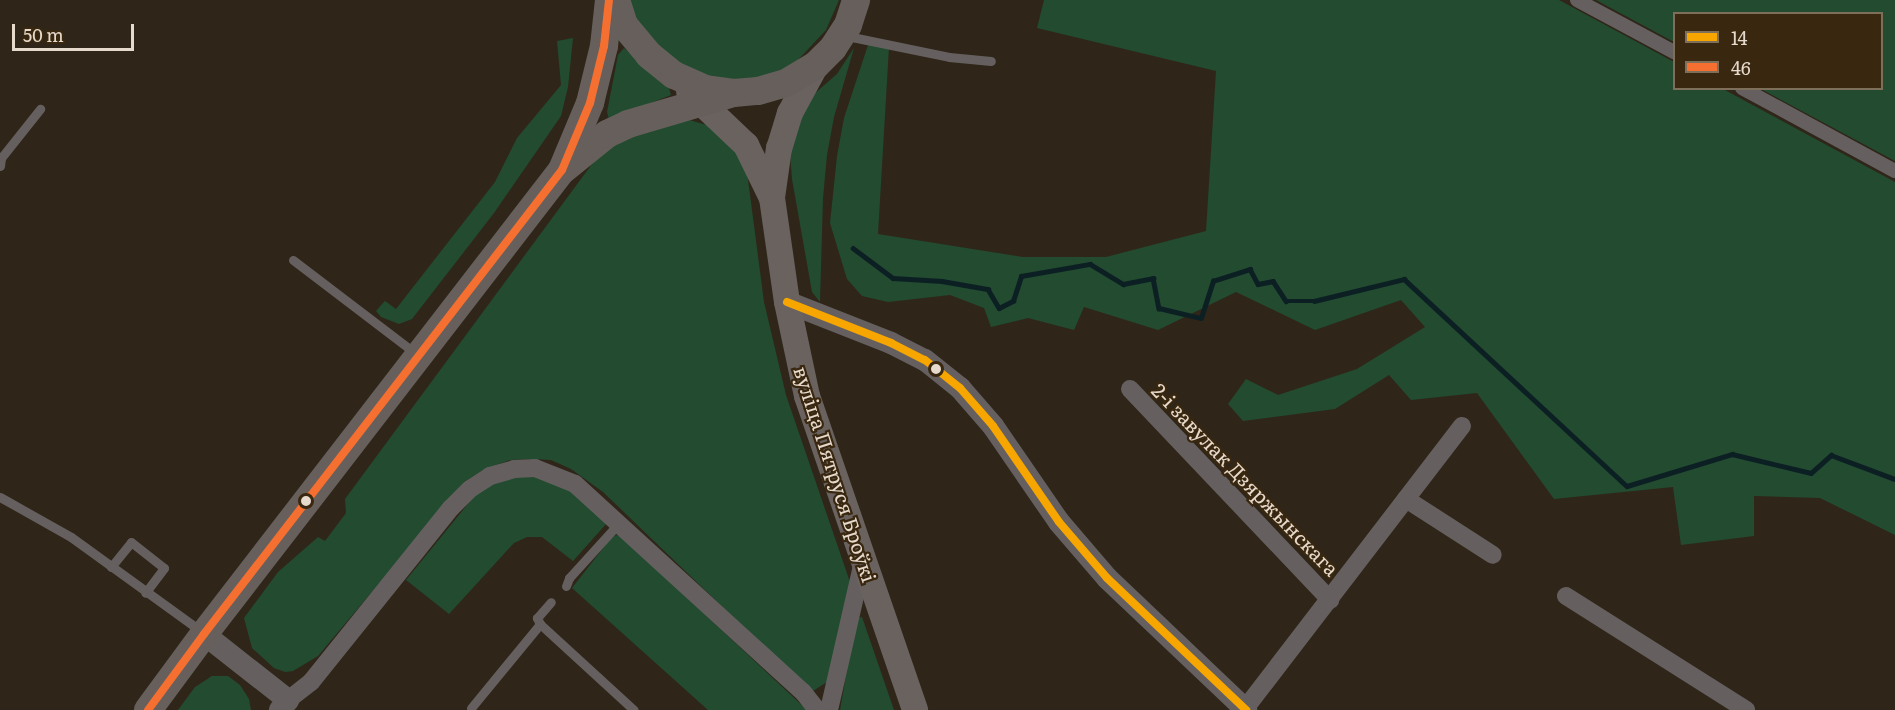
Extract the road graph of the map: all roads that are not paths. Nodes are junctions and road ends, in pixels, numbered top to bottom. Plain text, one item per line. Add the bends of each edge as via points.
1 (609, 0) edge
2 (616, 0) edge
3 (856, 0) edge
4 (1577, 0) edge
5 (841, 35) junction
6 (1673, 51) edge
7 (991, 61) dead end
8 (816, 65) junction
9 (674, 75) junction
10 (1746, 90) edge
11 (734, 93) junction
12 (700, 102) junction
13 (40, 109) dead end
14 (0, 166) edge
15 (562, 170) junction
16 (1895, 171) edge
17 (772, 198) junction
18 (293, 260) dead end
19 (787, 302) junction
20 (419, 356) junction
21 (1130, 389) dead end
22 (1462, 426) dead end
23 (0, 497) edge
24 (1406, 499) junction
25 (618, 524) junction
26 (1493, 555) dead end
27 (864, 560) junction
28 (111, 567) junction
29 (566, 586) dead end
30 (145, 593) junction
31 (1566, 596) dead end
32 (1330, 600) junction
33 (551, 602) dead end
34 (540, 624) junction
35 (204, 634) junction
36 (288, 705) edge
37 (472, 709) edge
38 (148, 710) edge
39 (634, 710) edge
40 (817, 710) edge
41 (829, 710) edge
42 (915, 710) edge
43 (1245, 710) edge
44 (1746, 710) edge

1 - 15 main road via 604,46 590,104
2 - 9 main road via 624,25 649,55
3 - 5 main road
4 - 6 street
5 - 7 lane via 949,57
5 - 8 main road
8 - 11 main road via 786,82 758,91
8 - 17 main road, вуліца Пятруся Броўкі via 790,113 779,147
9 - 11 main road via 706,89
9 - 12 main road, вуліца Пятруся Броўкі
10 - 16 street
11 - 12 main road
12 - 15 main road via 644,118 607,134
12 - 17 main road, вуліца Пятруся Броўкі via 746,145
13 - 14 lane via 1,158
15 - 20 main road
17 - 19 main road, вуліца Пятруся Броўкі
18 - 20 lane
19 - 27 main road, вуліца Пятруся Броўкі via 807,396
19 - 43 street via 891,343 925,360 960,388 993,426 1059,522 1107,578
20 - 35 main road
21 - 32 street, 2-і завулак Дзяржынскага
22 - 24 street, 2-і завулак Дзяржынскага
23 - 28 lane via 71,537
24 - 26 street
24 - 32 street, 2-і завулак Дзяржынскага
25 - 29 lane
25 - 36 street via 575,484 535,468 490,476 451,508 311,682
25 - 40 street via 803,692
27 - 41 street
27 - 42 main road, вуліца Пятруся Броўкі
28 - 30 lane
28 - 30 lane via 131,542 164,568
30 - 35 lane
31 - 44 street
32 - 43 street, 2-і завулак Дзяржынскага
33 - 34 lane via 537,618
34 - 37 lane
34 - 39 lane
35 - 36 street
35 - 38 main road

